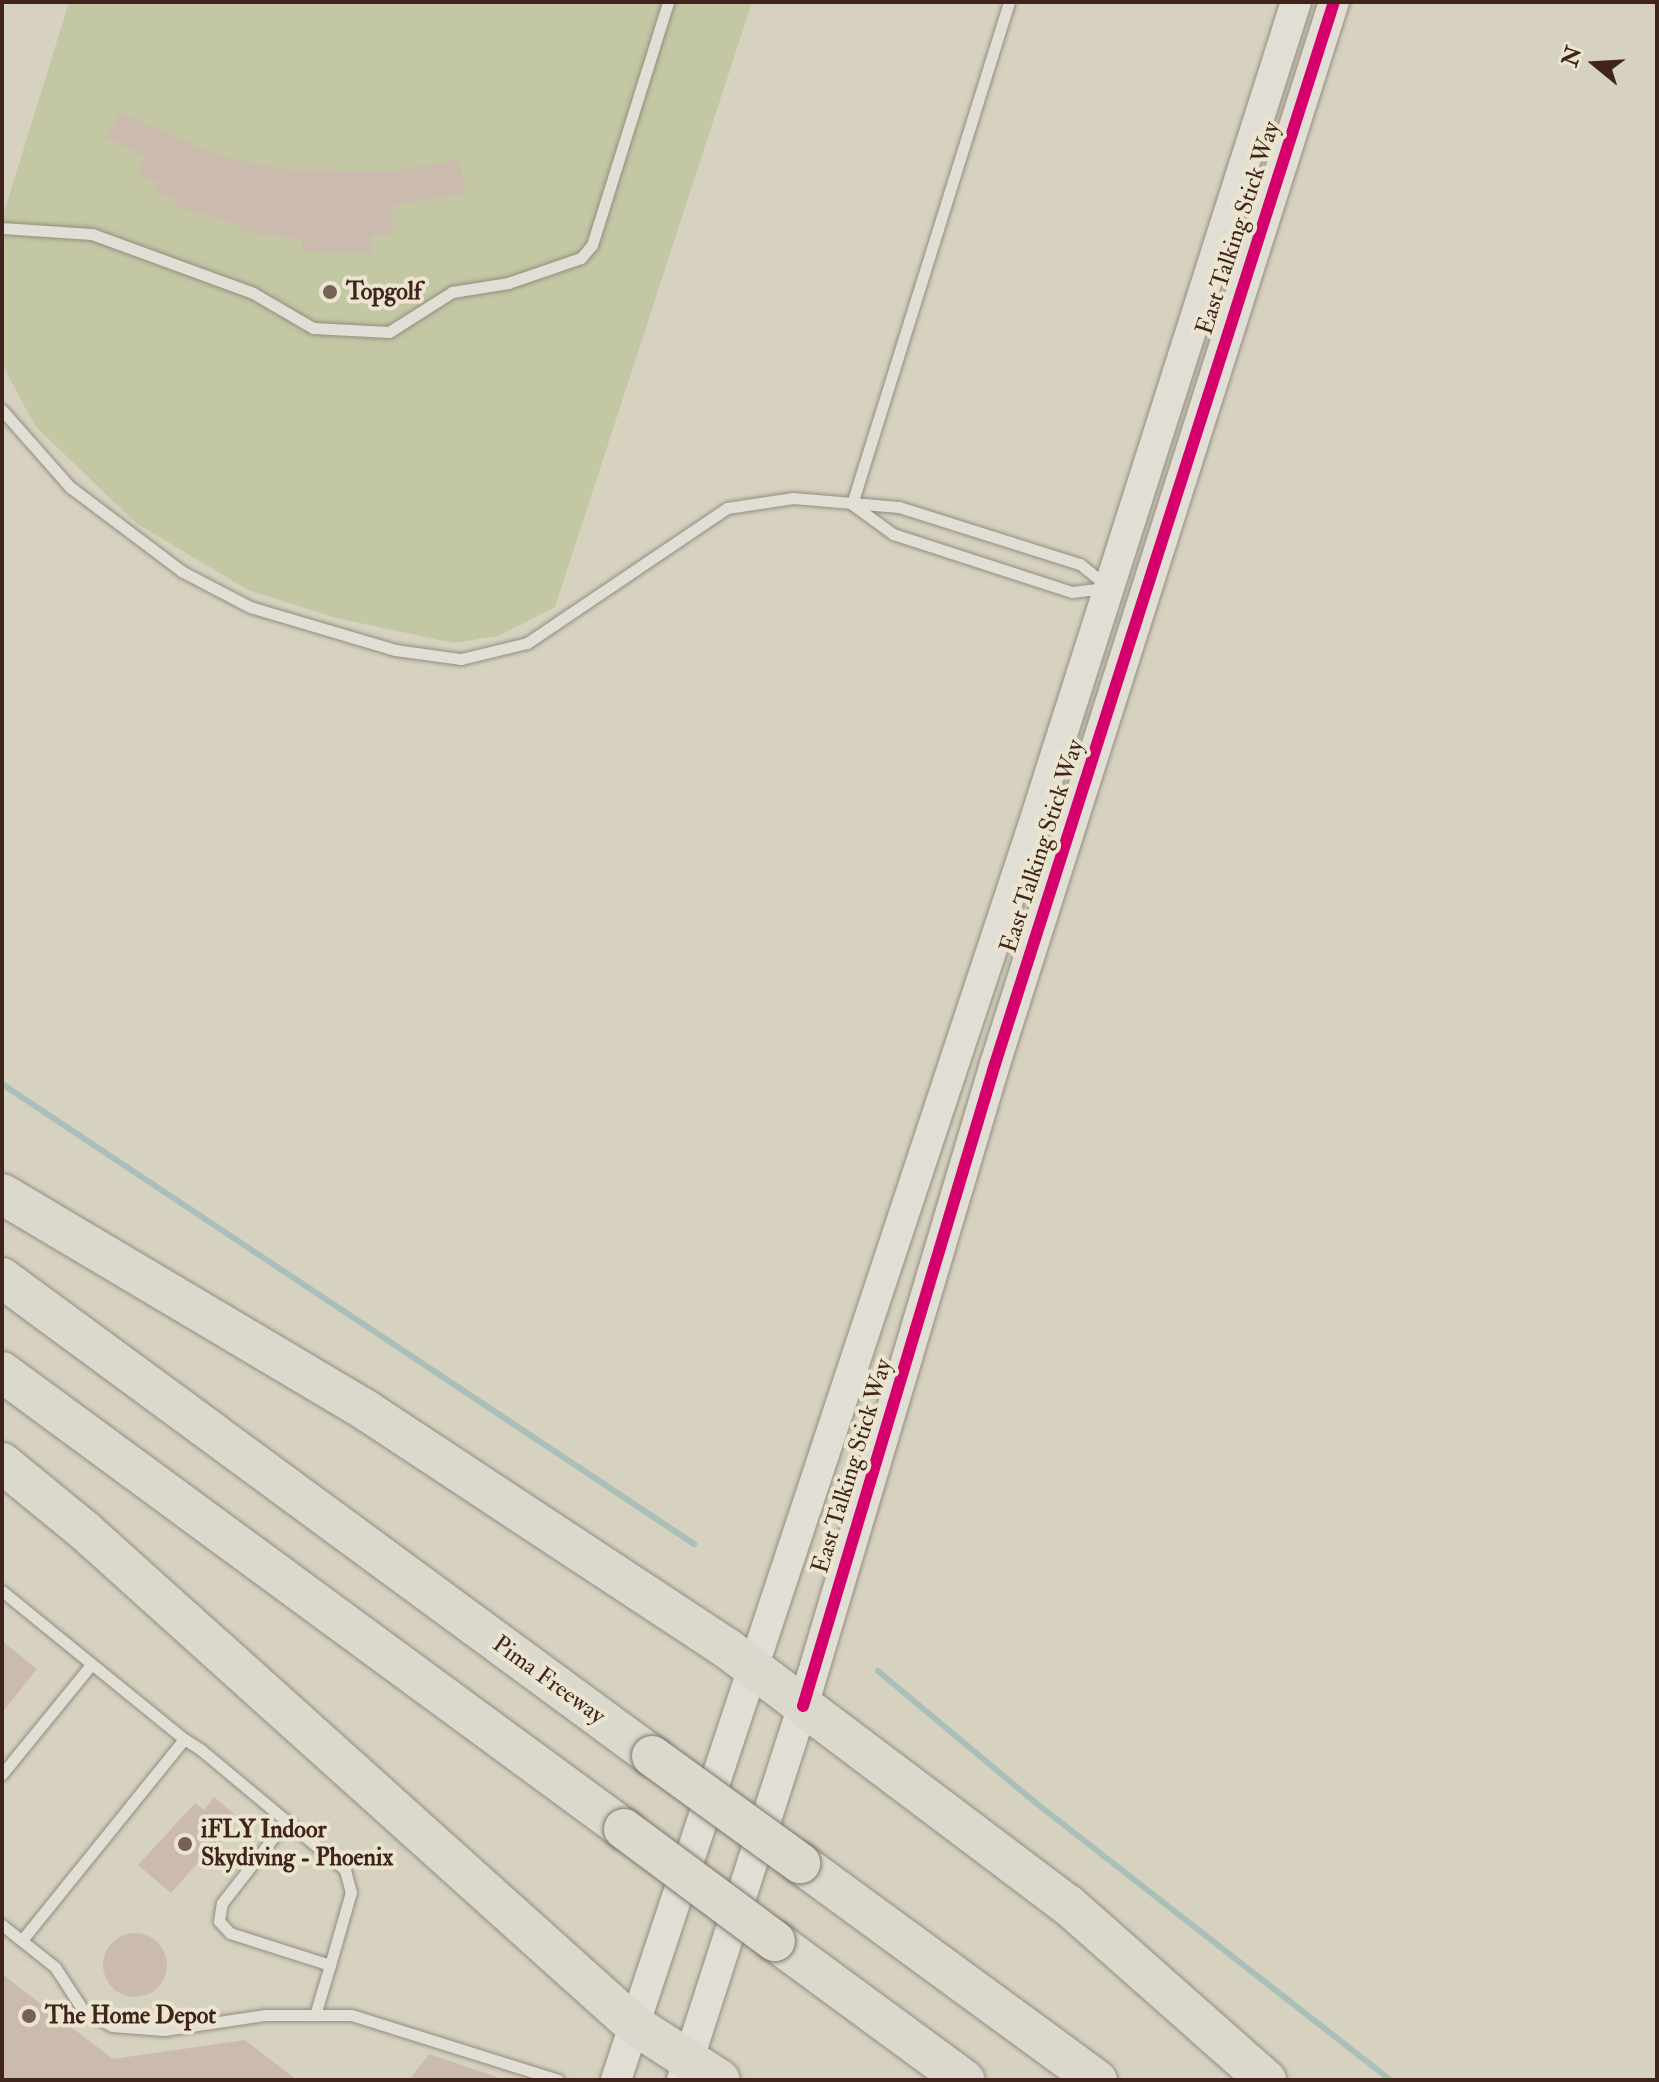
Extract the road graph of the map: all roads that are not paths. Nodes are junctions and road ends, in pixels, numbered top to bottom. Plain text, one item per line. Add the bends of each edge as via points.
1 (668, 2) edge
2 (1009, 2) edge
3 (1296, 2) edge
4 (1334, 2) edge
5 (2, 228) edge
6 (2, 410) edge
7 (852, 504) junction
8 (1109, 588) junction
9 (1143, 599) junction
10 (2, 1194) edge
11 (2, 1278) edge
12 (2, 1372) edge
13 (2, 1463) edge
14 (2, 1591) edge
15 (91, 1665) junction
16 (750, 1669) junction
17 (803, 1706) junction
18 (184, 1739) junction
19 (2, 1774) edge
20 (286, 1821) junction
21 (2, 1925) edge
22 (22, 1940) junction
23 (330, 1965) junction
24 (315, 2015) junction
25 (633, 2024) junction
26 (697, 2074) edge
27 (558, 2080) edge
28 (616, 2080) edge
29 (964, 2080) edge
30 (1097, 2080) edge
31 (1266, 2080) edge

1 - 5 lane via 592,245 581,258 508,283 452,292 389,332 313,328 243,289 92,234
2 - 7 lane
3 - 8 street, East Talking Stick Way
4 - 9 street, East Talking Stick Way
6 - 7 lane via 70,487 183,572 250,607 335,636 461,659 527,643 727,508 793,498
7 - 8 lane via 899,507 1080,564
7 - 8 lane via 908,539 1072,592
8 - 9 street
8 - 16 street, East Talking Stick Way
9 - 17 street, East Talking Stick Way
10 - 16 highway via 449,1463
11 - 30 highway, Pima Freeway, bridge
12 - 29 highway, bridge
13 - 25 highway
14 - 15 lane
15 - 18 lane
15 - 19 lane
16 - 17 highway
16 - 25 street, East Talking Stick Way
17 - 26 street, East Talking Stick Way
17 - 31 highway via 1067,1904
18 - 20 lane
18 - 22 lane
20 - 23 lane via 345,1870 351,1892
20 - 23 lane via 222,1903 219,1921 230,1933
21 - 22 lane
22 - 24 lane via 55,1967 83,2010 128,2030
23 - 24 lane
24 - 27 lane via 351,2015
25 - 26 highway
25 - 28 street, East Talking Stick Way

